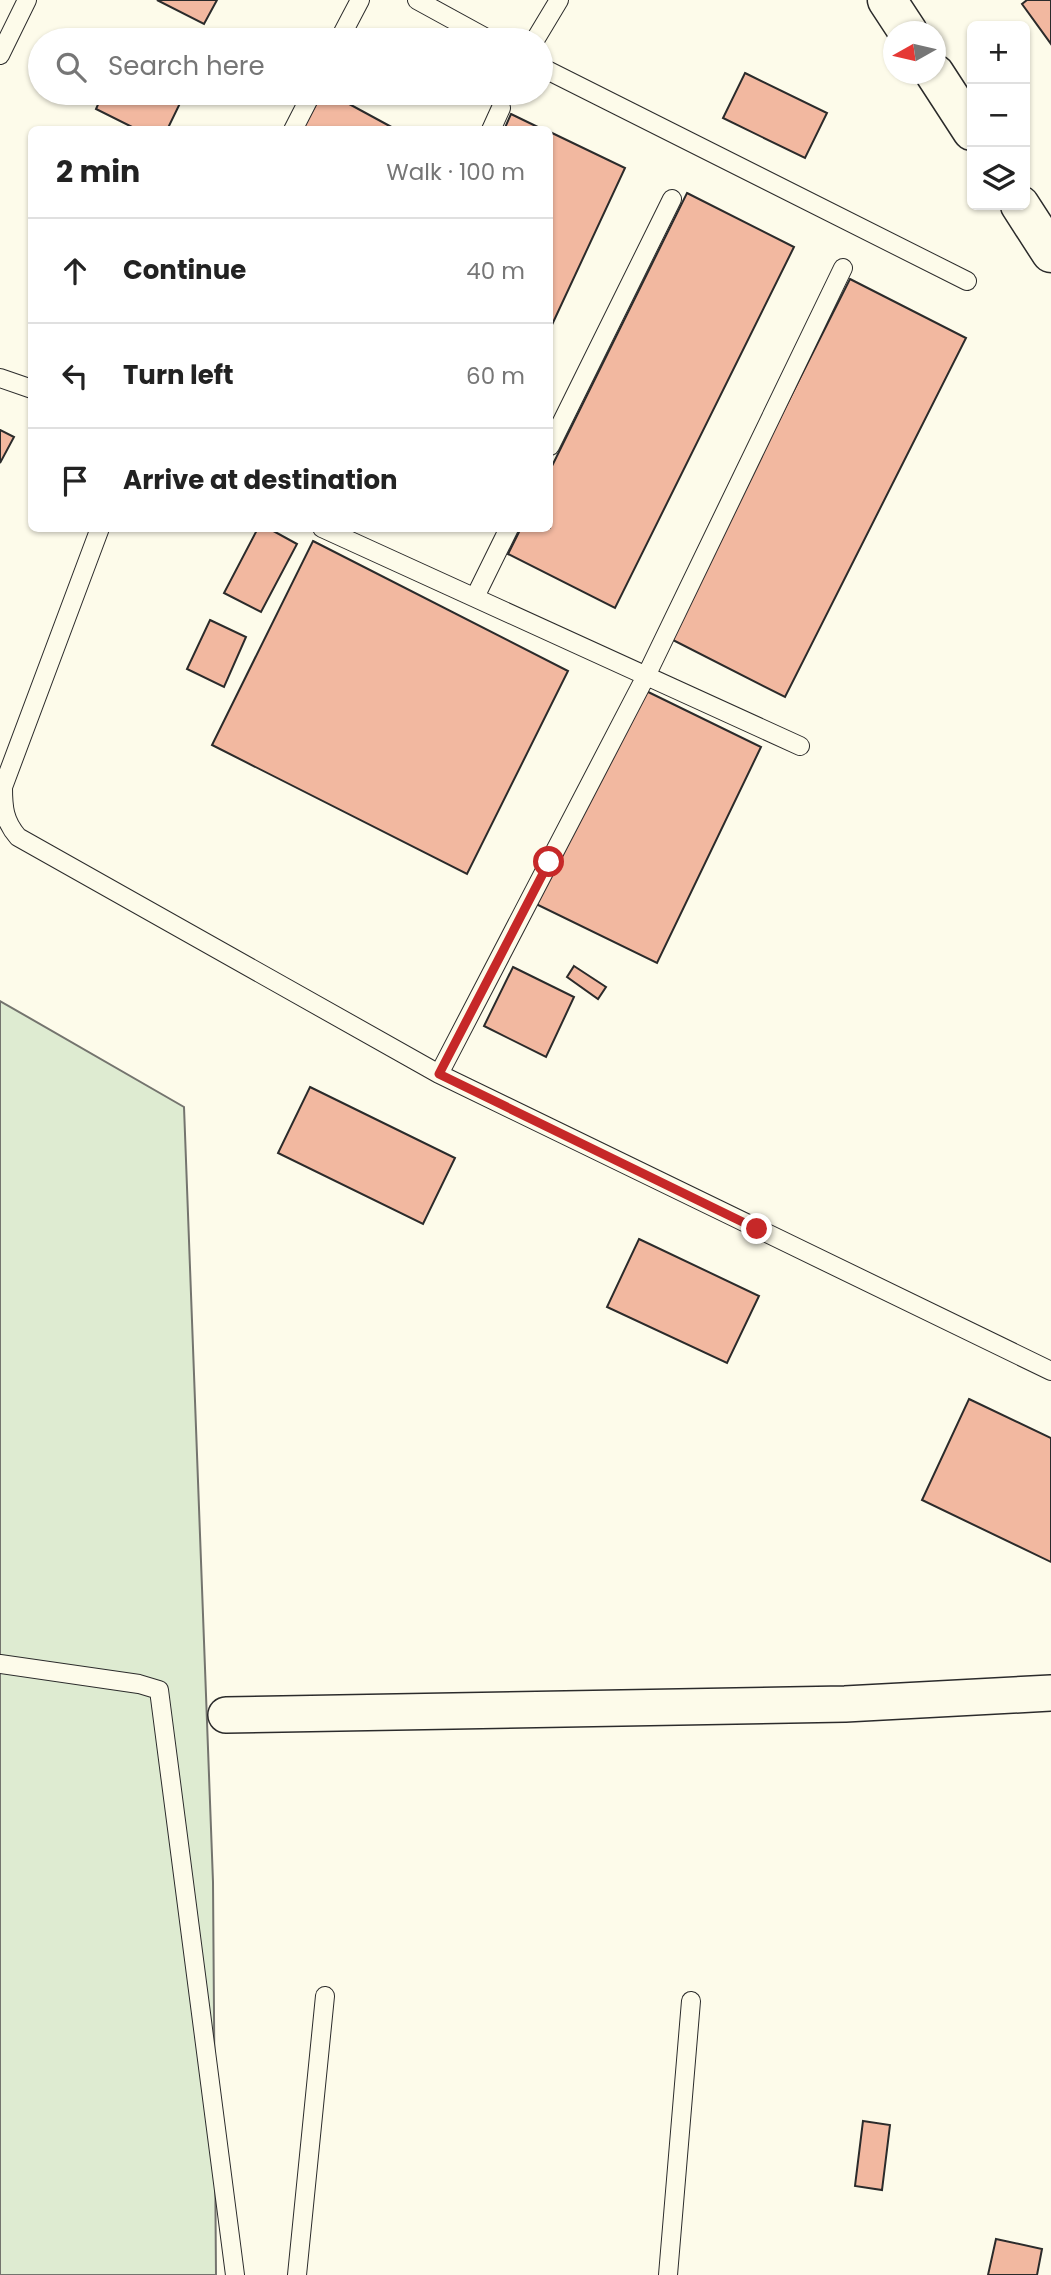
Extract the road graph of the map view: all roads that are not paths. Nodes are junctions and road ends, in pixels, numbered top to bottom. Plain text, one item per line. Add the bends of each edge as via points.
1 (27, 0) edge
2 (360, 0) edge
3 (417, 0) edge
4 (559, 0) edge
5 (887, 0) edge
6 (901, 21) edge
7 (345, 28) edge
8 (468, 28) edge
9 (542, 28) edge
10 (0, 55) edge
11 (553, 73) edge
12 (941, 84) edge
13 (306, 105) edge
14 (501, 107) dead end
15 (967, 123) edge
16 (295, 126) edge
17 (493, 126) edge
18 (672, 199) dead end
19 (1023, 210) edge
20 (1051, 253) edge
21 (843, 268) dead end
22 (967, 281) dead end
23 (0, 378) edge
24 (28, 388) edge
25 (553, 440) edge
26 (99, 532) edge
27 (331, 532) edge
28 (507, 532) edge
29 (475, 597) junction
30 (647, 674) junction
31 (800, 746) dead end
32 (439, 1074) junction
33 (1051, 1371) edge
34 (0, 1664) edge
35 (1051, 1693) edge
36 (226, 1715) dead end
37 (325, 1996) dead end
38 (691, 2001) dead end
39 (235, 2275) edge
40 (297, 2275) edge
41 (668, 2275) edge

1 - 10 lane
2 - 7 lane
3 - 8 lane
4 - 9 lane
5 - 6 main road
11 - 22 lane
12 - 15 main road
13 - 16 lane
14 - 17 lane
18 - 25 lane
19 - 20 main road
21 - 30 lane
23 - 24 lane
26 - 32 lane via 3,787 9,826 18,837
27 - 29 lane
28 - 29 lane
29 - 30 lane
30 - 31 lane
30 - 32 lane
32 - 33 lane
34 - 39 lane via 159,1690
35 - 36 street via 845,1704
37 - 40 lane
38 - 41 lane

